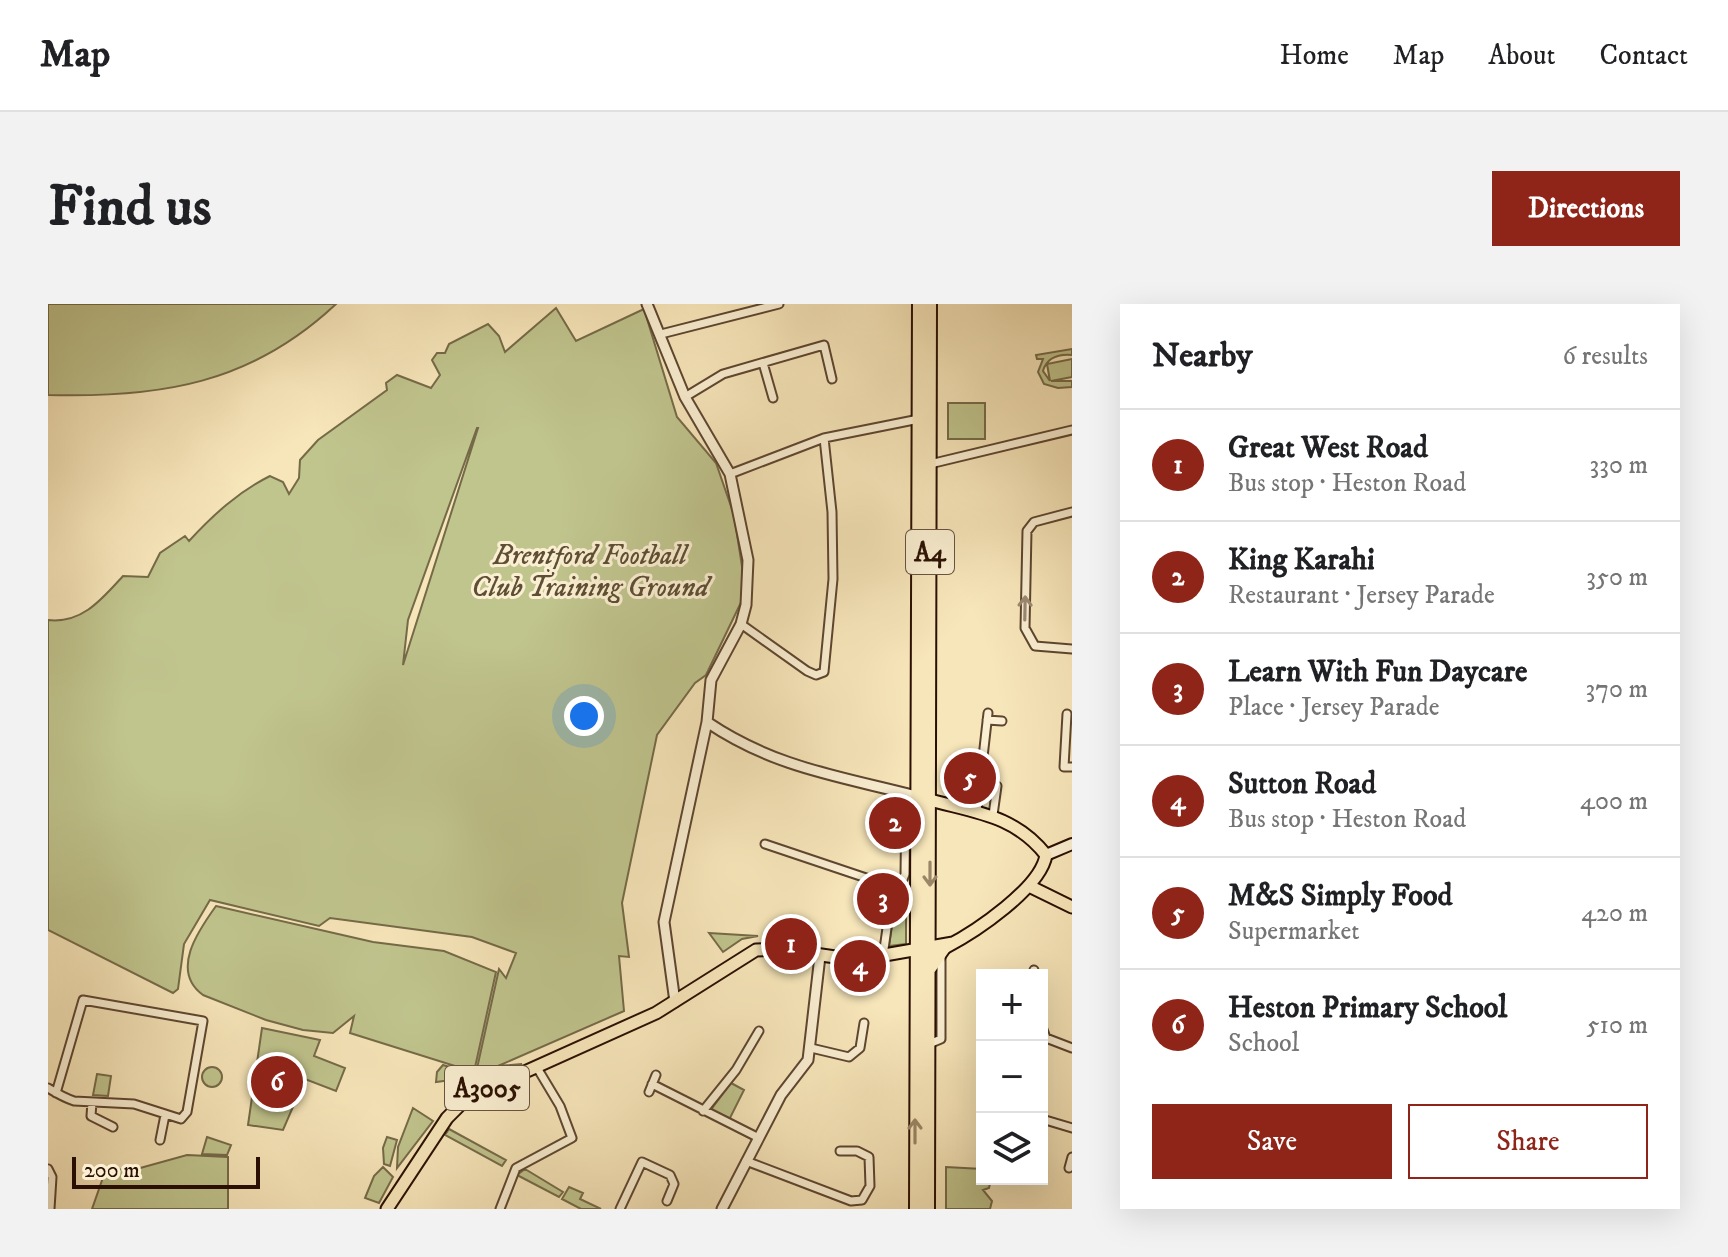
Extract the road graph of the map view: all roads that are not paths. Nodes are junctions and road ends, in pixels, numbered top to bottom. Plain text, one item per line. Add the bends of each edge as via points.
1 (647, 304) edge
2 (779, 304) edge
3 (919, 304) edge
4 (930, 304) edge
5 (661, 334) junction
6 (763, 363) junction
7 (832, 379) dead end
8 (685, 397) junction
9 (773, 398) dead end
10 (921, 419) junction
11 (1072, 430) edge
12 (824, 438) junction
13 (930, 464) junction
14 (730, 474) junction
15 (1072, 512) edge
16 (741, 624) junction
17 (1072, 649) edge
18 (1067, 714) dead end
19 (1002, 721) dead end
20 (707, 722) junction
21 (1072, 767) edge
22 (997, 786) dead end
23 (920, 797) junction
24 (962, 808) junction
25 (977, 810) junction
26 (993, 815) junction
27 (930, 820) junction
28 (765, 844) dead end
29 (1072, 844) edge
30 (1046, 855) junction
31 (913, 859) junction
32 (1029, 886) junction
33 (899, 889) junction
34 (1072, 907) edge
35 (946, 948) junction
36 (923, 950) junction
37 (820, 956) junction
38 (883, 956) junction
39 (928, 971) junction
40 (675, 1002) junction
41 (864, 1023) dead end
42 (759, 1031) dead end
43 (1048, 1039) edge
44 (932, 1044) junction
45 (811, 1048) junction
46 (1072, 1048) edge
47 (536, 1066) junction
48 (656, 1075) dead end
49 (52, 1091) edge
50 (92, 1102) junction
51 (703, 1111) junction
52 (165, 1115) junction
53 (1048, 1121) edge
54 (113, 1127) dead end
55 (1072, 1128) edge
56 (759, 1138) junction
57 (160, 1140) dead end
58 (840, 1151) dead end
59 (1072, 1157) edge
60 (746, 1161) junction
61 (1069, 1168) dead end
62 (48, 1169) edge
63 (862, 1200) junction
64 (667, 1201) dead end
65 (50, 1209) edge
66 (387, 1209) edge
67 (500, 1209) edge
68 (620, 1209) edge
69 (722, 1209) edge
70 (867, 1209) edge
71 (916, 1209) edge
72 (928, 1209) edge

1 - 5 street
2 - 5 street
3 - 10 highway, A4
4 - 13 highway, A4
5 - 8 street
6 - 7 street via 824,345
6 - 8 street via 723,374
6 - 9 street
8 - 14 street
10 - 12 street
10 - 23 highway, A4
11 - 13 street
12 - 14 street
12 - 16 street via 833,579 824,672 807,671
13 - 23 highway, A4
14 - 16 street via 748,560
17 -> 15 street via 1035,646 1025,628 1027,531 1034,522
16 - 20 street via 711,680
18 - 21 street via 1064,767
19 - 25 street via 987,716
20 - 23 street via 734,742 775,760
20 - 40 street via 665,911
22 - 26 street
23 - 24 main road
23 - 27 highway, A4
23 - 31 highway, A4
24 - 25 main road
24 - 27 main road
25 - 26 main road
26 - 30 main road via 1014,824
27 -> 36 highway, A4
28 - 33 street
29 - 30 main road
30 - 32 main road, A3005
31 - 33 street
31 - 36 highway, A4
32 - 34 main road
32 - 35 main road, A3005 via 977,930
33 - 38 street
35 - 36 main road, A3005
35 - 39 highway
35 - 44 street via 941,1039
36 - 38 main road, A3005
36 - 39 highway, A4
71 -> 36 highway, A4
37 - 38 main road, A3005
37 - 40 main road, A3005 via 756,950
37 - 45 street
39 - 44 highway, A4
40 - 47 main road, A3005
41 - 45 street via 862,1043 849,1057
42 - 51 street
43 - 46 street
44 - 72 highway, A4
45 - 56 street via 807,1063 781,1095
47 - 66 main road, A3005 via 458,1105
47 - 67 street via 572,1138 516,1168
48 - 51 street via 651,1088 678,1094
49 - 50 street
49 - 52 street via 83,1000 203,1021 187,1112 181,1119
50 - 52 street via 134,1104
50 - 54 street via 91,1116
51 - 56 street
52 - 57 street
53 - 55 street
56 - 60 street
58 - 63 street via 869,1157 870,1186
59 - 61 street
60 - 63 street via 851,1201
60 - 69 street
62 - 65 street
63 - 70 street
64 - 68 street via 674,1184 670,1175 642,1162

